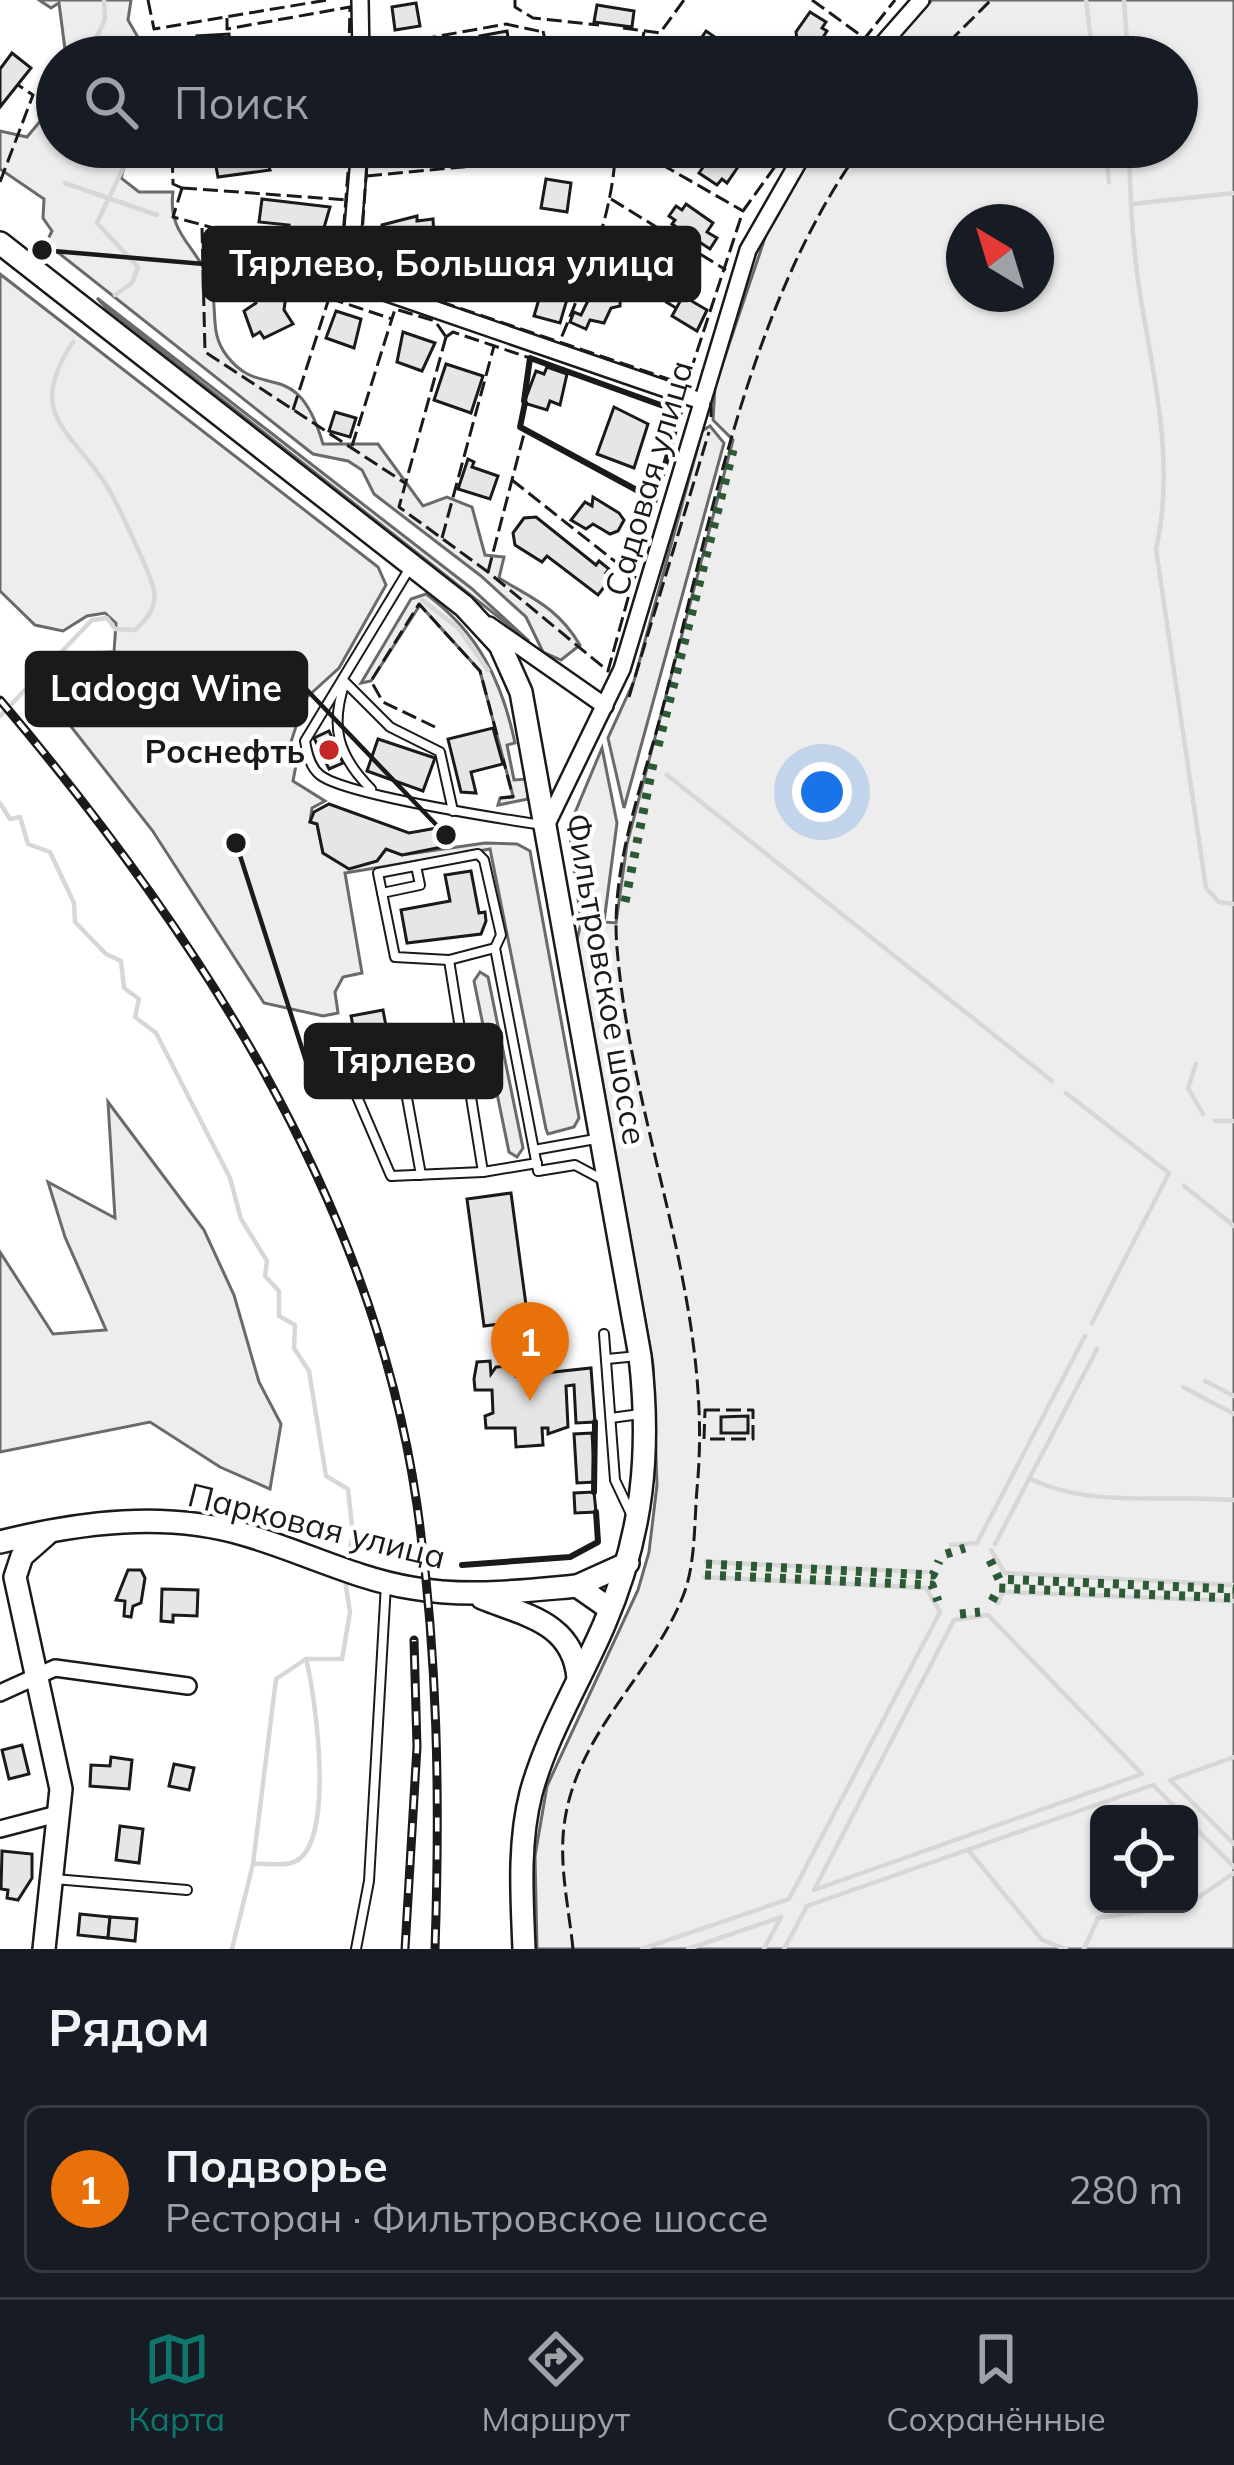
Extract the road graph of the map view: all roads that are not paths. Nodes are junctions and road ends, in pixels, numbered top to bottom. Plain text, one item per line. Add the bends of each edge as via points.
1 (360, 0) edge
2 (920, 0) edge
3 (361, 36) edge
4 (890, 36) edge
5 (358, 168) edge
6 (795, 168) edge
7 (0, 243) edge
8 (700, 400) junction
9 (412, 565) junction
10 (477, 618) junction
11 (345, 682) junction
12 (605, 706) junction
13 (373, 790) junction
14 (452, 811) junction
15 (546, 826) junction
16 (416, 865) junction
17 (382, 893) junction
18 (495, 948) junction
19 (448, 960) junction
20 (602, 1138) junction
21 (534, 1150) junction
22 (537, 1163) junction
23 (483, 1172) junction
24 (421, 1175) junction
25 (610, 1184) junction
26 (604, 1334) dead end
27 (640, 1356) junction
28 (607, 1359) junction
29 (646, 1413) junction
30 (611, 1418) junction
31 (638, 1529) junction
32 (48, 1534) junction
33 (0, 1546) edge
34 (628, 1563) junction
35 (15, 1576) junction
36 (379, 1580) junction
37 (578, 1586) junction
38 (476, 1596) junction
39 (607, 1617) junction
40 (558, 1629) junction
41 (578, 1679) junction
42 (37, 1680) junction
43 (188, 1686) dead end
44 (0, 1693) edge
45 (61, 1814) junction
46 (0, 1829) edge
47 (53, 1879) junction
48 (187, 1890) dead end
49 (44, 1949) edge
50 (356, 1949) edge
51 (524, 1949) edge

1 - 3 street
2 - 4 street
5 - 8 street via 350,263 368,288
6 - 8 street, Садовая улица via 748,250
7 - 9 main road, Фильтровское шоссе
8 - 12 street, Садовая улица via 647,594
9 - 10 main road, Фильтровское шоссе
9 - 11 lane
10 - 12 street
10 - 15 main road, Фильтровское шоссе via 514,670
11 - 13 lane via 334,729 349,765
11 - 13 lane via 304,741 307,753 325,778
11 - 14 lane via 390,727 440,752
12 - 15 street, Садовая улица
13 - 14 lane
14 - 15 lane
15 - 20 main road, Фильтровское шоссе
16 - 17 lane via 420,885
16 - 17 lane via 377,873
16 - 18 lane via 469,854 484,860 501,935
17 - 19 lane via 395,957
18 - 19 lane
18 - 21 lane
19 - 23 lane
20 - 21 lane
20 - 25 main road, Фильтровское шоссе
21 - 22 lane
22 - 23 lane
22 - 25 lane via 538,1171 575,1166
23 - 24 lane
24 - 24 lane via 403,1076 352,1085 391,1176
25 - 27 main road, Фильтровское шоссе
26 - 28 lane
27 - 28 lane
27 - 29 main road, Фильтровское шоссе
28 - 30 lane
29 - 30 lane
29 - 31 main road, Фильтровское шоссе
30 - 31 lane via 615,1480
31 - 34 main road, Фильтровское шоссе
32 - 33 main road, Парковая улица
32 - 35 main road via 22,1556
32 - 36 main road, Парковая улица via 181,1520
33 - 35 main road
34 - 37 main road, Парковая улица
34 - 39 main road, Фильтровское шоссе
35 - 42 main road
36 - 38 main road, Парковая улица
36 - 50 lane via 369,1881
37 - 38 main road, Парковая улица
37 - 39 main road
38 - 40 main road, Парковая улица
39 - 40 main road
39 - 41 main road, Фильтровское шоссе
40 - 41 main road via 570,1642
41 - 51 main road, Фильтровское шоссе via 523,1834
42 - 43 street via 55,1668
42 - 44 street
42 - 45 main road
45 - 46 street
45 - 47 main road
47 - 48 lane
47 - 49 main road

